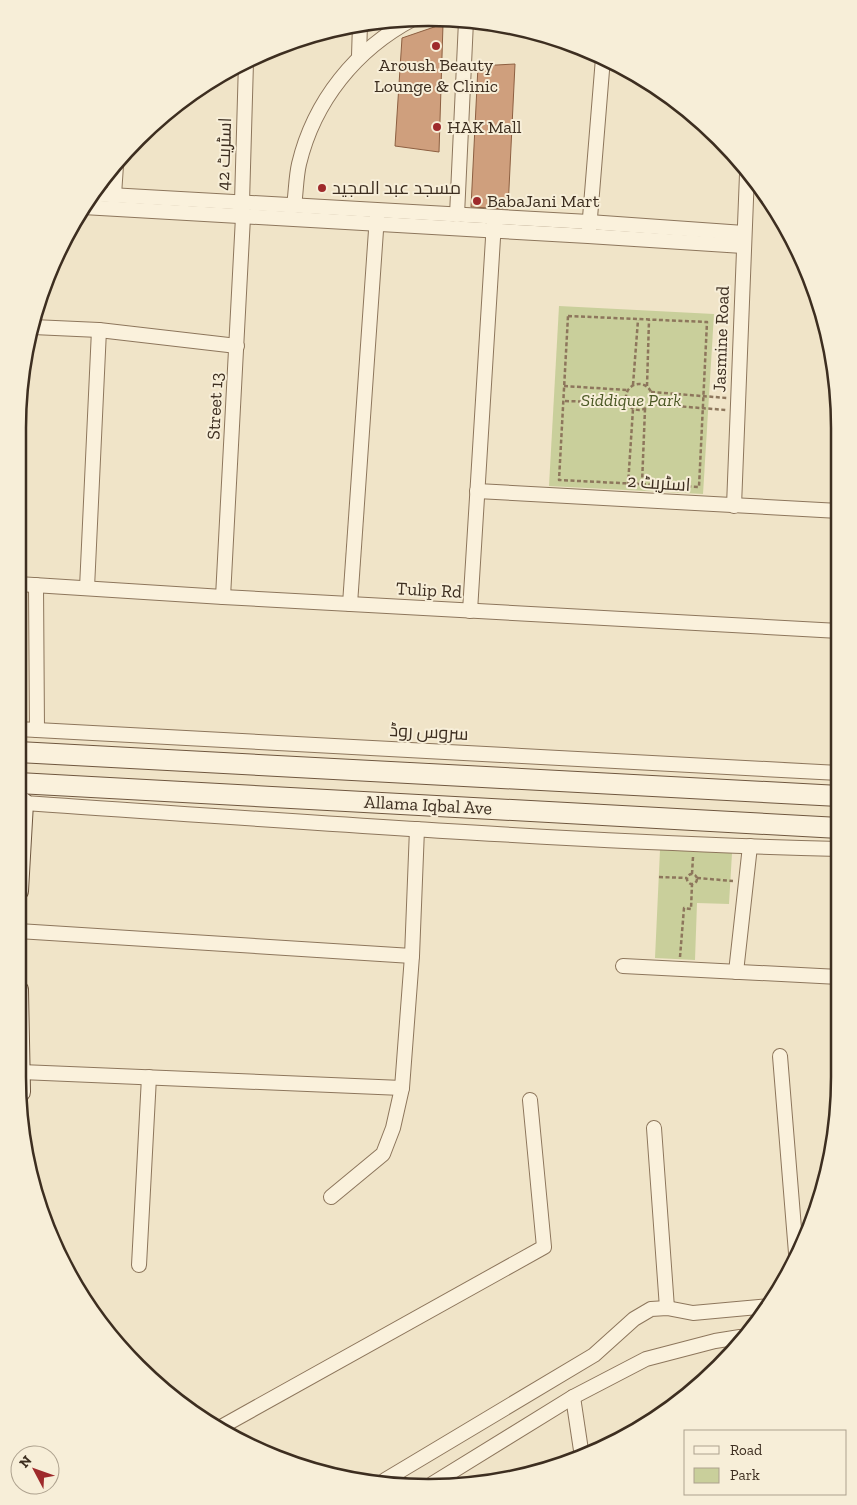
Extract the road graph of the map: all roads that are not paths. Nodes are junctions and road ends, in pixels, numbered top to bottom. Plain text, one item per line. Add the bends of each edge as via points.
1 (397, 28) edge
2 (466, 28) edge
3 (360, 33) edge
4 (359, 56) junction
5 (601, 66) edge
6 (246, 71) edge
7 (115, 176) edge
8 (747, 182) edge
9 (102, 194) edge
10 (114, 195) junction
11 (242, 202) junction
12 (294, 206) junction
13 (92, 208) edge
14 (457, 215) junction
15 (243, 216) junction
16 (377, 217) junction
17 (494, 224) junction
18 (588, 229) junction
19 (743, 240) junction
20 (39, 327) edge
21 (99, 330) junction
22 (236, 346) junction
23 (477, 491) junction
24 (734, 506) junction
25 (831, 511) edge
26 (26, 584) edge
27 (36, 585) junction
28 (87, 588) junction
29 (223, 597) junction
30 (350, 604) junction
31 (470, 611) junction
32 (831, 631) edge
33 (26, 729) edge
34 (37, 730) junction
35 (26, 752) edge
36 (831, 773) edge
37 (26, 783) edge
38 (831, 796) edge
39 (26, 803) edge
40 (417, 828) junction
41 (831, 828) edge
42 (750, 846) junction
43 (831, 849) edge
44 (26, 932) edge
45 (412, 956) junction
46 (623, 966) dead end
47 (736, 972) junction
48 (831, 977) edge
49 (780, 1056) dead end
50 (149, 1077) junction
51 (26, 1082) edge
52 (402, 1088) junction
53 (530, 1100) dead end
54 (654, 1128) dead end
55 (331, 1198) dead end
56 (795, 1241) edge
57 (139, 1265) dead end
58 (758, 1307) edge
59 (667, 1308) junction
60 (734, 1339) edge
61 (572, 1397) junction
62 (227, 1425) edge
63 (581, 1449) edge
64 (391, 1477) edge
65 (441, 1479) edge

1 - 4 street
2 - 14 street
3 - 4 street
4 - 12 street via 332,88 312,125 299,164
5 - 18 street
6 - 11 street, اسٹریٹ 42
7 - 10 street
8 - 19 street, Jasmine Road
9 - 10 street
10 - 11 street
11 - 12 street
11 - 15 street, اسٹریٹ 42
12 - 16 street
13 - 15 street
14 - 16 street
14 - 17 street
15 - 16 street
15 - 22 street, Street 13
16 - 17 street
16 - 30 street
17 - 18 street
17 - 23 street
18 - 19 street
19 - 24 street, Jasmine Road
20 - 21 street
21 - 22 street
21 - 28 street
22 - 29 street, Street 13
23 - 24 street, اسٹریٹ 2
23 - 31 street
24 - 25 street, اسٹریٹ 2
26 - 27 street, Tulip Rd
27 - 28 street, Tulip Rd
27 - 34 street
28 - 29 street, Tulip Rd
29 - 30 street, Tulip Rd
30 - 31 street, Tulip Rd
31 - 32 street, Tulip Rd
33 - 34 street, سروس روڈ
34 - 36 street, سروس روڈ
35 - 38 main road, Allama Iqbal Ave
37 - 41 main road, Allama Iqbal Ave
39 - 40 street
40 - 42 street
40 - 45 street
42 - 43 street
42 - 47 street
44 - 45 street
45 - 52 street
46 - 47 street
47 - 48 street
49 - 56 street
50 - 51 street
50 - 52 street
50 - 57 street
52 - 55 street via 383,1154
53 - 62 street via 544,1247
54 - 59 street
58 - 59 street via 693,1313
59 - 64 street via 651,1309 634,1318 594,1355
60 - 61 street via 646,1359
61 - 63 street
61 - 65 street

